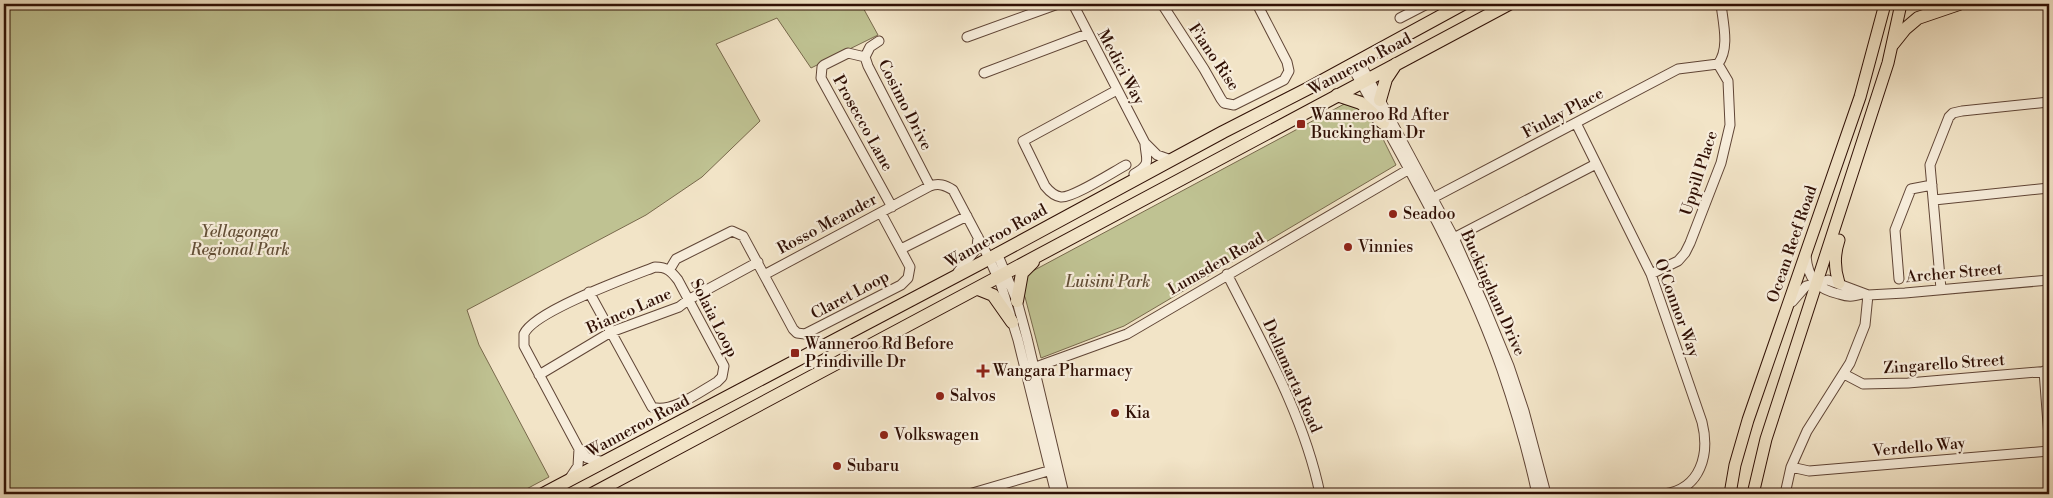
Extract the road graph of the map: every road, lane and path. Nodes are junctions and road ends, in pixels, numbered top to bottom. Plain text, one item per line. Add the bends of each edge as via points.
1 (1058, 4) edge
2 (1073, 4) edge
3 (1162, 4) edge
4 (1257, 4) edge
5 (1427, 4) edge
6 (1463, 4) edge
7 (1509, 4) edge
8 (1721, 4) edge
9 (1885, 4) edge
10 (1901, 4) edge
11 (1958, 4) edge
12 (1400, 18) dead end
13 (1087, 34) junction
14 (967, 37) dead end
15 (879, 41) dead end
16 (1893, 44) junction
17 (864, 57) junction
18 (1398, 62) junction
19 (1355, 63) junction
20 (1718, 64) junction
21 (984, 73) dead end
22 (1364, 80) junction
23 (1117, 90) junction
24 (1337, 95) junction
25 (1380, 100) junction
26 (2049, 102) edge
27 (1383, 123) junction
28 (1576, 123) junction
29 (1145, 143) junction
30 (1172, 160) junction
31 (1596, 164) junction
32 (1126, 165) dead end
33 (1411, 168) junction
34 (1126, 184) junction
35 (1932, 185) junction
36 (930, 186) junction
37 (1848, 187) junction
38 (2049, 188) edge
39 (1429, 200) junction
40 (1934, 200) junction
41 (892, 207) junction
42 (881, 213) junction
43 (967, 216) junction
44 (978, 237) junction
45 (1450, 240) junction
46 (901, 250) junction
47 (1806, 252) junction
48 (1040, 255) junction
49 (993, 256) junction
50 (758, 262) junction
51 (670, 269) junction
52 (1227, 274) junction
53 (1651, 274) junction
54 (764, 275) junction
55 (1002, 276) junction
56 (951, 279) junction
57 (1899, 279) dead end
58 (2049, 280) edge
59 (1816, 283) junction
60 (1839, 283) junction
61 (978, 289) junction
62 (1941, 289) junction
63 (589, 292) junction
64 (1865, 294) junction
65 (688, 300) junction
66 (1017, 301) junction
67 (1788, 307) junction
68 (1012, 322) junction
69 (611, 332) junction
70 (1030, 369) junction
71 (2046, 371) edge
72 (1844, 374) junction
73 (539, 375) junction
74 (2049, 437) edge
75 (579, 449) junction
76 (2049, 451) edge
77 (604, 462) junction
78 (1791, 467) junction
79 (1054, 470) junction
80 (568, 481) junction
81 (544, 494) edge
82 (592, 494) edge
83 (969, 494) edge
84 (1056, 494) edge
85 (1064, 494) edge
86 (1320, 494) edge
87 (1538, 494) edge
88 (1546, 494) edge
89 (1664, 494) edge
90 (1730, 494) edge
91 (1753, 494) edge
92 (1786, 494) edge

1 - 14 street
2 - 13 street, Medici Way
3 - 4 street, Fiano Rise via 1220,99 1234,105 1284,80 1288,71 1287,62
5 - 12 street
6 - 19 highway, Wanneroo Road
7 - 18 highway, Wanneroo Road
8 - 20 street via 1725,46 1724,57
9 - 47 main road, Ocean Reef Road via 1860,97
10 - 16 main road
11 - 16 highway via 1918,18
13 - 21 street
13 - 23 street, Medici Way
15 - 17 street, Cosimo Drive
16 - 37 main road
17 - 36 street, Cosimo Drive
17 - 41 street, Prosecco Lane via 848,53 824,65 821,78
18 - 22 highway, Wanneroo Road
18 - 25 highway via 1386,79
19 - 22 street, Buckingham Drive
19 - 30 highway, Wanneroo Road
20 - 28 street, Finlay Place via 1678,69
20 - 53 street, Uppill Place via 1728,81 1730,125 1721,163 1685,253
22 - 24 highway, Wanneroo Road
22 - 25 street, Buckingham Drive
22 - 27 street, Buckingham Drive
23 - 29 street, Medici Way
23 - 32 street via 1023,141 1045,186 1058,196 1072,194
24 - 27 highway via 1361,102
24 - 48 highway, Wanneroo Road
25 - 33 street, Buckingham Drive
26 - 35 street via 1953,113 1931,161
27 - 33 street, Buckingham Drive
28 - 31 street, O'Connor Way
28 - 39 street, Finlay Place
29 - 30 street, Medici Way via 1157,155
29 - 34 street, Medici Way via 1148,161 1130,176
30 - 34 highway, Wanneroo Road
31 - 45 street
31 - 53 street, O'Connor Way
33 - 39 street, Buckingham Drive
33 - 52 street, Lumsden Road
34 - 49 highway, Wanneroo Road
35 - 40 street
35 - 57 street via 1911,189 1895,226
36 - 41 street, Rosso Meander
36 - 43 street via 942,184 953,190
37 - 59 main road
37 - 60 main road via 1847,215 1834,253
38 - 40 street
39 - 45 street, Buckingham Drive
40 - 62 street
41 - 42 street, Rosso Meander
42 - 46 street, Claret Loop
42 - 54 street, Rosso Meander
43 - 44 street
43 - 46 street
44 - 49 street
44 - 56 street via 977,248
45 - 87 street, Buckingham Drive via 1501,369
45 - 88 street, Buckingham Drive via 1509,366
46 - 54 street, Claret Loop via 910,267 906,281 805,334 793,329
47 - 59 street via 1807,266
47 - 67 main road, Ocean Reef Road
48 - 55 highway, Wanneroo Road
48 - 66 highway via 1022,274
49 - 55 street
49 - 56 highway, Wanneroo Road
50 - 51 street, Rosso Meander via 743,236 732,231 676,259
50 - 54 street, Rosso Meander
50 - 65 street, Bianco Lane
51 - 63 street, Solaia Loop via 655,268
51 - 65 street, Solaia Loop
52 - 70 street, Lumsden Road via 1127,334
52 - 86 street, Dellamarta Road via 1284,387 1309,452
53 - 89 street, O'Connor Way via 1706,439 1704,455 1689,485 1675,493
55 - 61 highway, Wanneroo Road
55 - 66 street
55 - 68 street
56 - 77 highway, Wanneroo Road
58 - 62 street, Archer Street
59 - 60 street, Archer Street via 1828,280
59 - 64 street, Archer Street via 1824,290 1852,298
59 - 67 street via 1800,290
59 - 91 main road via 1766,439
60 - 64 street, Archer Street
61 - 68 highway via 993,296
61 - 82 highway, Wanneroo Road
62 - 64 street, Archer Street
63 - 69 street, Solaia Loop
63 - 73 street, Solaia Loop via 533,322 526,330 524,346
64 - 72 street via 1865,325
65 - 69 street, Bianco Lane via 679,307
65 - 69 street, Solaia Loop via 724,366 718,382 672,407 658,410 652,407
66 - 70 street
67 - 90 main road, Ocean Reef Road via 1748,420
68 - 70 street
69 - 73 street, Bianco Lane
70 - 79 street
71 - 72 street, Zingarello Street via 1863,384
71 - 74 street
72 - 78 street via 1807,431
73 - 75 street, Solaia Loop
75 - 77 street via 587,458
75 - 80 street via 578,466
76 - 78 street, Verdello Way via 1809,471
77 - 80 highway, Wanneroo Road
78 - 92 street
79 - 83 street
79 - 84 street
79 - 85 street
80 - 81 highway, Wanneroo Road

